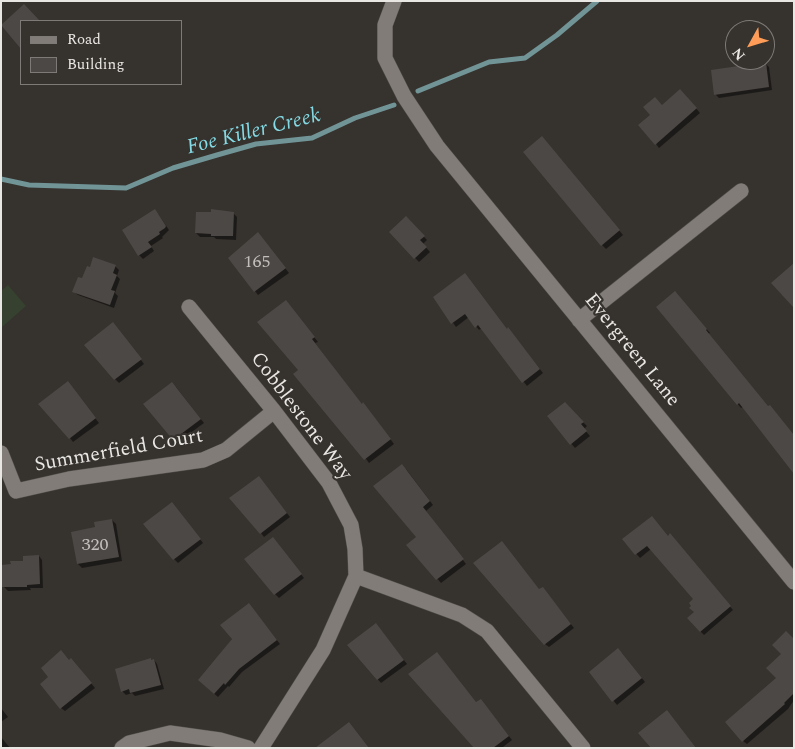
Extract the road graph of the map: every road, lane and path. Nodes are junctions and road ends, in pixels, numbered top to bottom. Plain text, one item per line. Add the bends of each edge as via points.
1 (394, 1) edge
2 (741, 191) dead end
3 (189, 307) dead end
4 (579, 320) junction
5 (274, 411) junction
6 (1, 453) edge
7 (356, 576) junction
8 (794, 582) edge
9 (122, 748) edge
10 (248, 748) edge
11 (261, 748) edge
12 (583, 748) edge

1 - 4 street, Evergreen Lane via 385,26 385,58 404,96 437,146
2 - 4 street
3 - 5 street, Cobblestone Way
4 - 8 street, Evergreen Lane
5 - 6 street, Summerfield Court via 226,450 203,460 69,479 16,491
5 - 7 street, Cobblestone Way via 329,483 351,525
7 - 11 street, Cobblestone Way via 323,650
7 - 12 street via 462,615 487,631
9 - 10 street via 129,743 170,733 220,740

